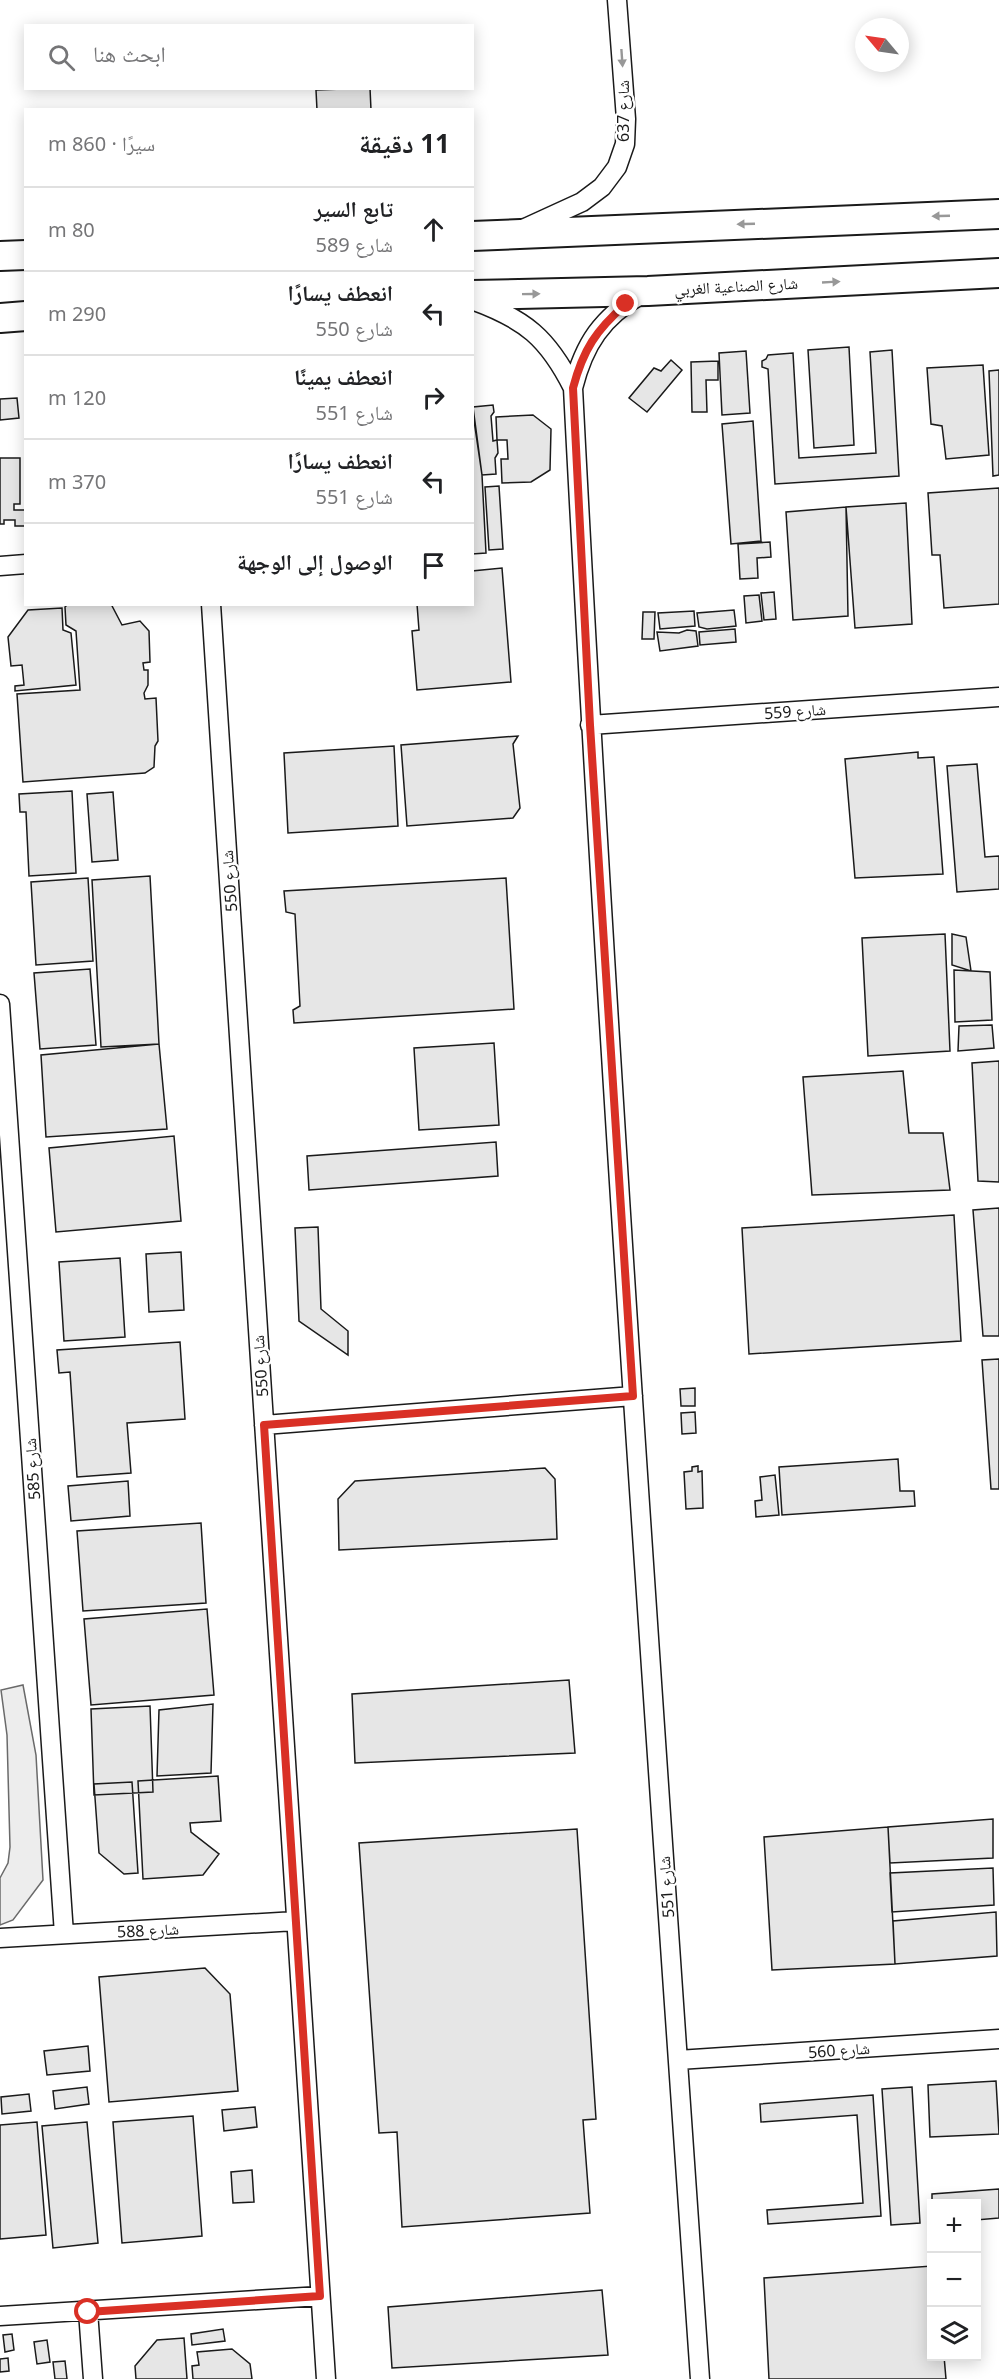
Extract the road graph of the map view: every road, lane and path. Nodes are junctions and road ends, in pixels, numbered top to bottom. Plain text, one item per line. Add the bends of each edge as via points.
1 (617, 0) edge
2 (999, 214) edge
3 (512, 234) junction
4 (474, 236) edge
5 (24, 255) edge
6 (0, 256) edge
7 (999, 273) edge
8 (648, 291) junction
9 (474, 295) edge
10 (474, 301) edge
11 (24, 316) edge
12 (0, 318) edge
13 (573, 388) junction
14 (24, 564) edge
15 (0, 566) edge
16 (211, 606) edge
17 (999, 697) edge
18 (590, 725) junction
19 (0, 1004) edge
20 (633, 1396) junction
21 (264, 1425) junction
22 (296, 1921) junction
23 (64, 1934) junction
24 (0, 1938) edge
25 (999, 2039) edge
26 (678, 2060) junction
27 (320, 2296) junction
28 (88, 2312) junction
29 (0, 2316) edge
30 (93, 2379) edge
31 (326, 2379) edge
32 (700, 2379) edge

1 -> 3 street, شارع 637 via 626,119 625,144 617,167 603,187 582,202
2 -> 3 main road
3 - 4 main road
5 - 6 main road
8 -> 7 main road, شارع الصناعية الغربي
9 -> 8 main road, شارع الصناعية الغربي
8 - 13 street, شارع 551 via 613,315 591,340 579,363
10 - 13 street, شارع 551 via 515,318 539,337 559,360
11 - 12 main road
13 - 18 street, شارع 551
14 - 15 street
16 - 21 street, شارع 550
17 - 18 street, شارع 559
18 - 20 street, شارع 551
19 - 23 street, شارع 585
20 - 21 street
20 - 26 street, شارع 551
21 - 22 street, شارع 550
22 - 23 street, شارع 588
22 - 27 street, شارع 550
23 - 24 street, شارع 588
25 - 26 street, شارع 560
26 - 32 street, شارع 551
27 - 28 street
27 - 31 street, شارع 550
28 - 29 street
28 - 30 street

